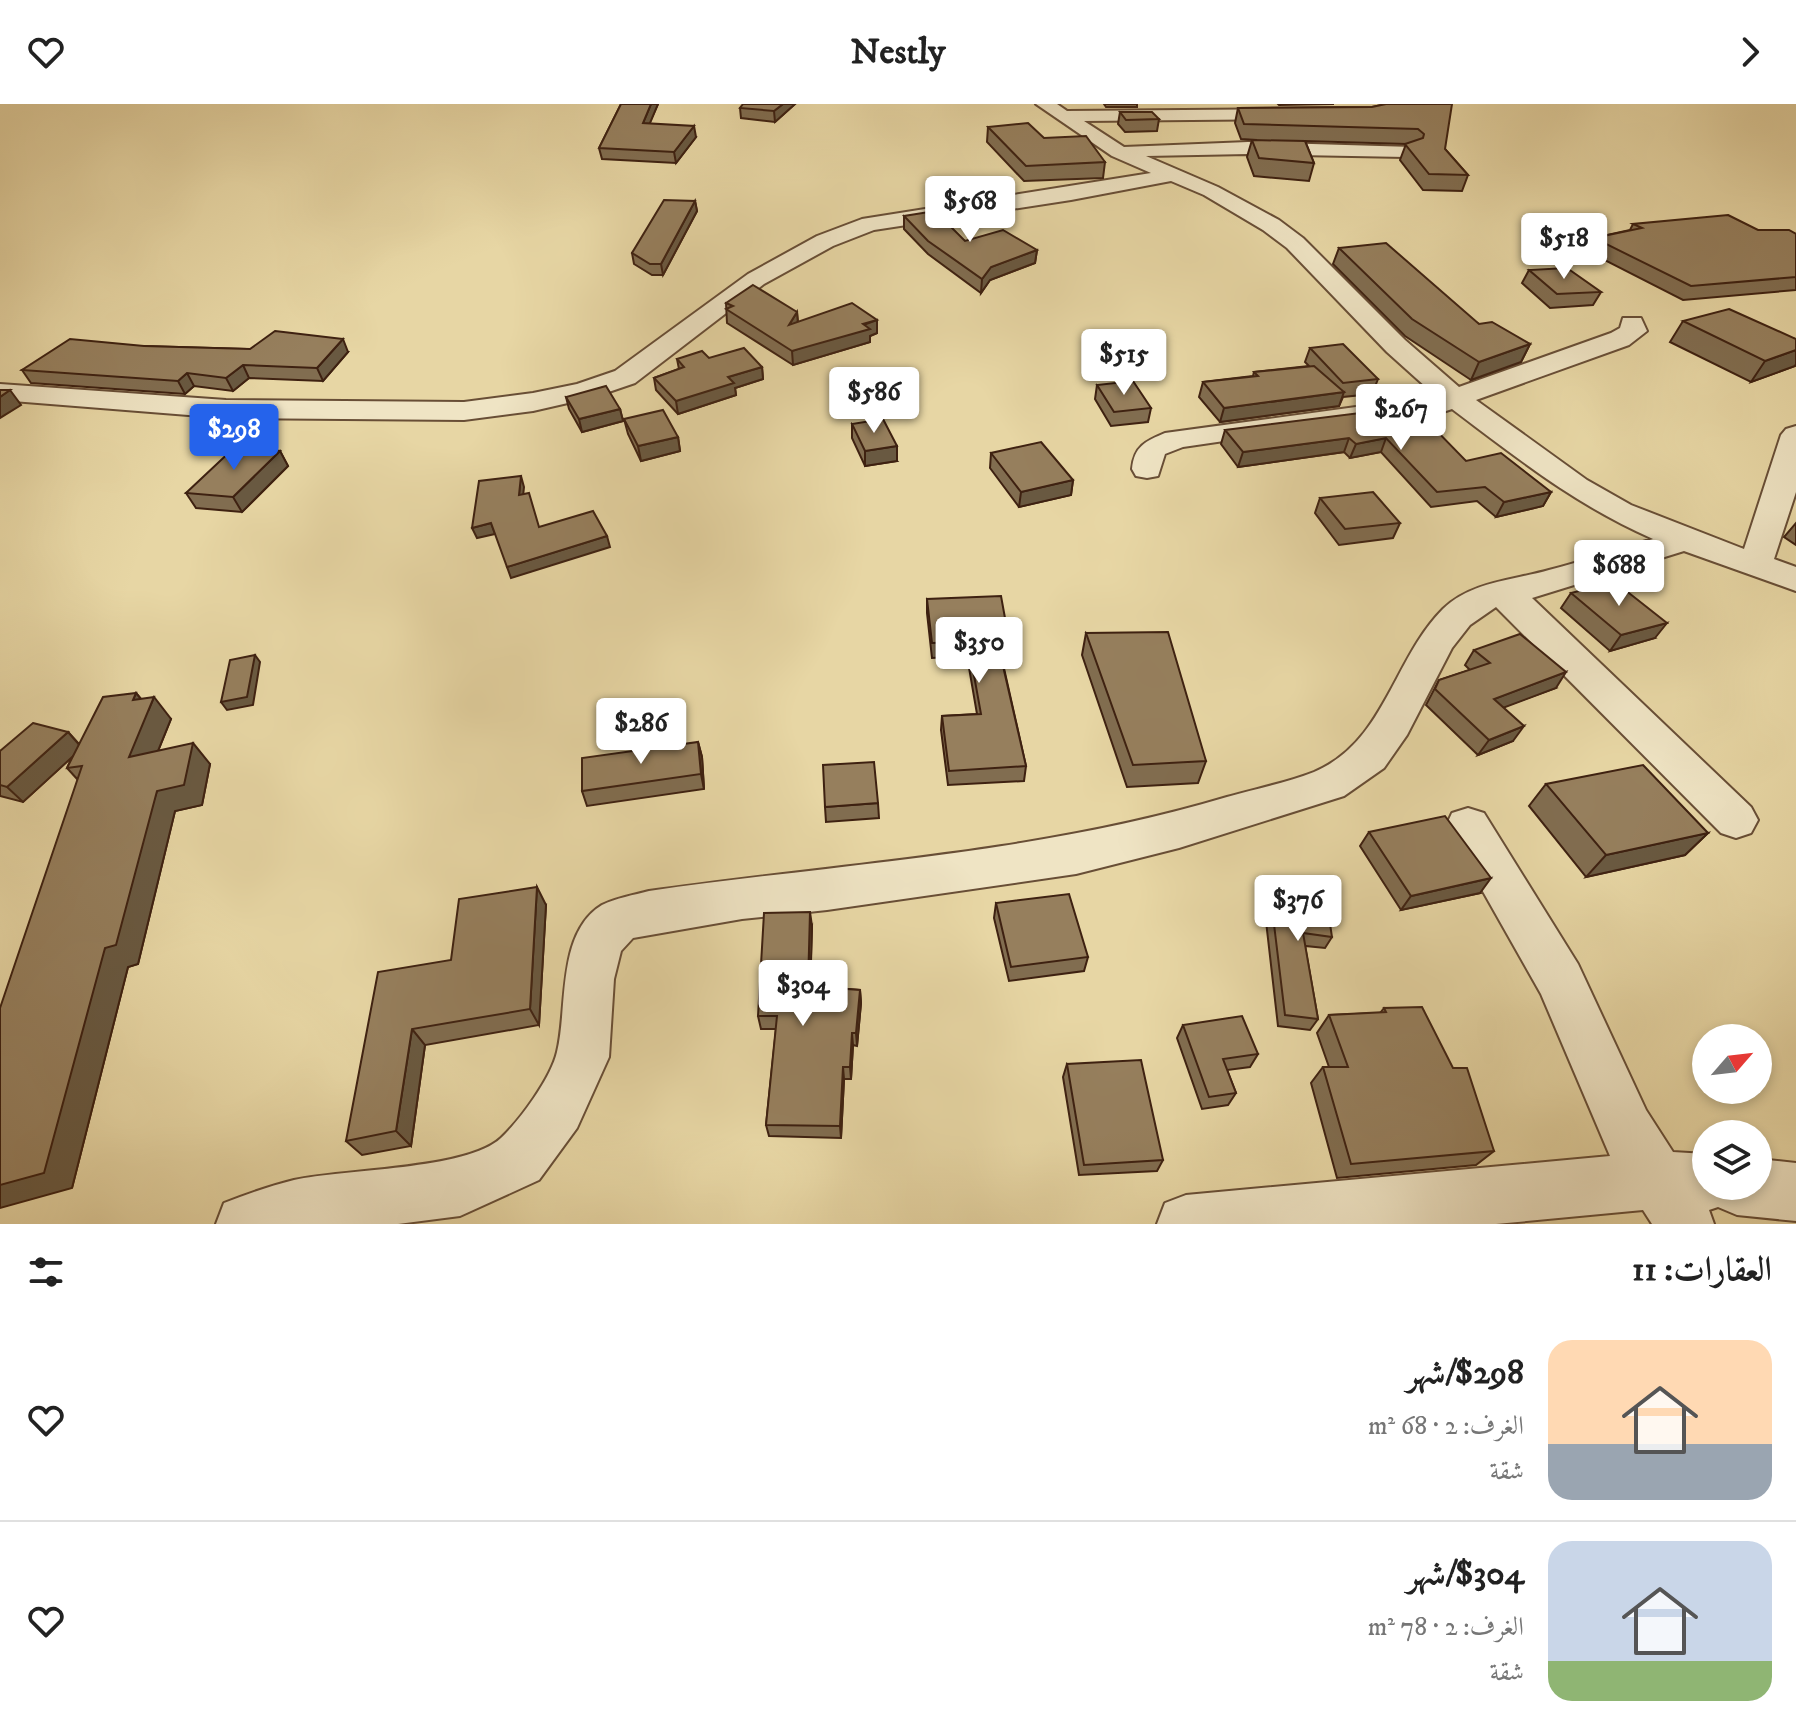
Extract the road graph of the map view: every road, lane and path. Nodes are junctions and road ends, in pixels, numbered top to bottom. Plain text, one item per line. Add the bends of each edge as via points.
1 (1054, 110) edge
2 (1308, 114) edge
3 (1406, 151) edge
4 (1119, 152) junction
5 (1171, 175) junction
6 (1632, 323) dead end
7 (0, 392) edge
8 (1456, 399) junction
9 (1796, 435) edge
10 (1147, 469) dead end
11 (1685, 540) junction
12 (1756, 562) junction
13 (1796, 579) edge
14 (1505, 593) junction
15 (1736, 820) dead end
16 (1468, 826) dead end
17 (1772, 1190) edge
18 (1796, 1192) edge
19 (1684, 1196) edge
20 (245, 1224) edge
21 (1186, 1224) edge

1 - 2 street
1 - 4 street
3 - 4 street
4 - 5 street
5 - 7 street via 849,230 756,279 625,377 533,402 464,411 226,409
5 - 8 street via 1244,207 1295,243
6 - 8 street via 1634,331 1620,339
8 - 10 street via 1176,439 1154,448
8 - 11 street via 1576,487
9 - 12 street
11 - 12 street
11 - 14 street
12 - 13 street
14 - 15 street
14 - 20 street via 1484,598 1457,616 1369,757 1329,784 1076,855 726,900 618,921 600,940 589,979 583,1057 558,1109 519,1160 460,1187 295,1209
16 - 19 street via 1560,980 1626,1130
17 - 18 street
19 - 21 street

